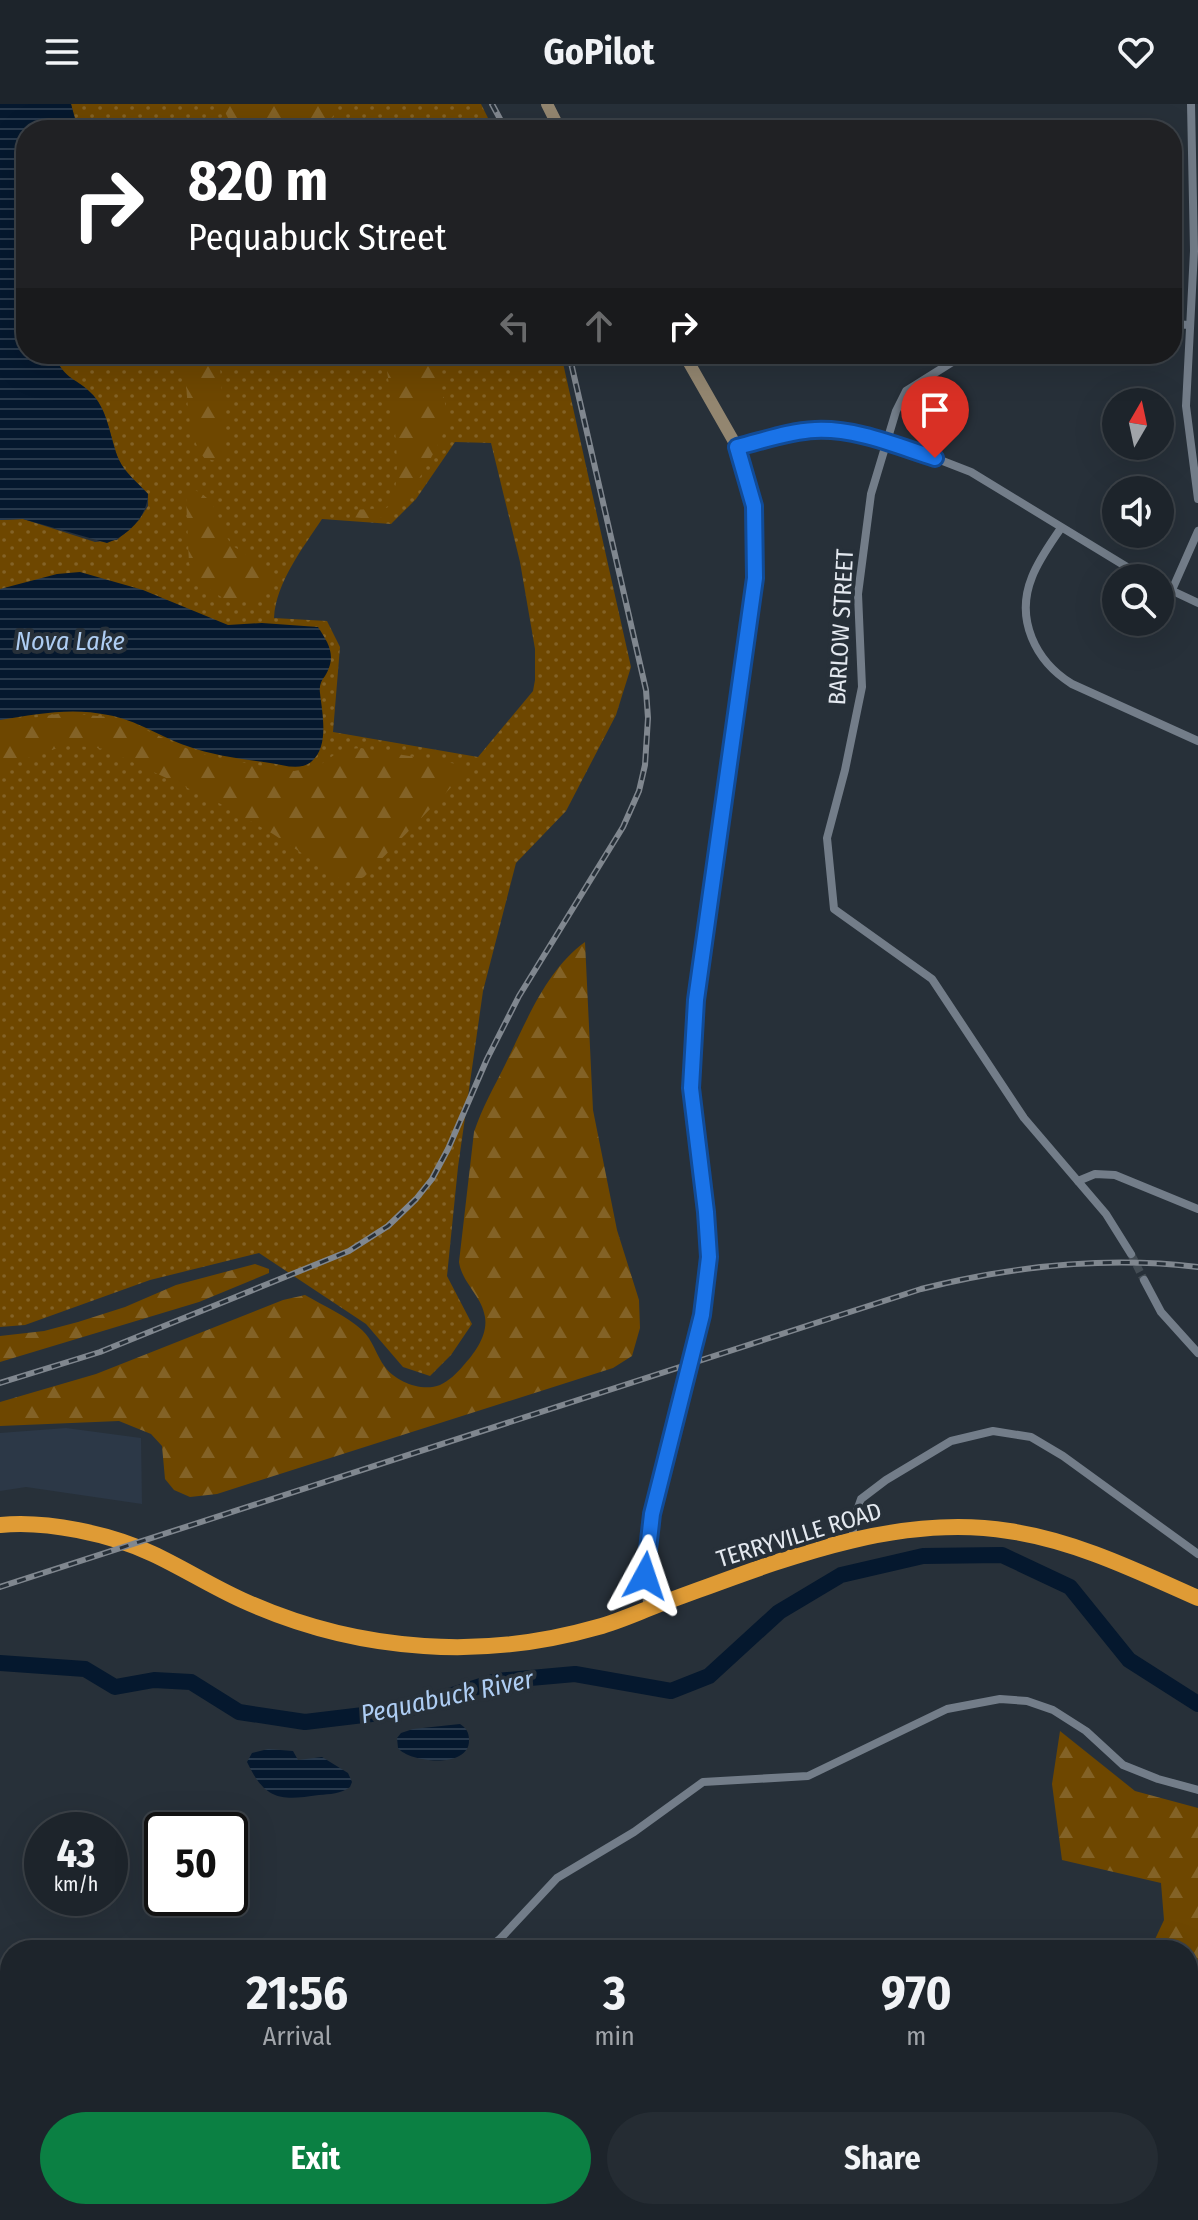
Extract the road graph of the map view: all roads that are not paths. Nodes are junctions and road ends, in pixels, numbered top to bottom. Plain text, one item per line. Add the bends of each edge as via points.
1 (1191, 104) edge
2 (1196, 251) edge
3 (1182, 325) edge
4 (1190, 325) junction
5 (690, 364) edge
6 (949, 364) edge
7 (887, 443) junction
8 (737, 447) junction
9 (1198, 499) edge
10 (1061, 528) junction
11 (1198, 531) edge
12 (1121, 564) edge
13 (1174, 585) edge
14 (1174, 591) edge
15 (1198, 603) edge
16 (1198, 741) edge
17 (1078, 1181) junction
18 (1198, 1209) edge
19 (1131, 1254) tunnel mouth
20 (1144, 1280) tunnel mouth
21 (1198, 1353) edge
22 (0, 1525) edge
23 (853, 1540) junction
24 (1198, 1554) edge
25 (1198, 1598) edge
26 (650, 1608) junction
27 (1198, 1790) edge
28 (499, 1940) edge

1 - 2 street
2 - 4 street
3 - 4 street
4 - 9 street via 1186,402
5 - 8 main road
6 - 7 street, BARLOW STREET via 906,391
7 - 8 street via 818,430
7 - 10 street via 962,468
7 - 17 street, BARLOW STREET via 871,494 858,594 862,687 827,838 834,909 932,979 1024,1118
8 - 26 main road via 754,506 755,578 696,1000 691,1088 709,1257 702,1315 652,1514 645,1576
10 - 12 street
10 - 16 street via 1027,594 1028,629 1040,656 1072,684
11 - 13 street
14 - 15 street
17 - 18 street via 1095,1174 1115,1175
17 - 19 street, BARLOW STREET
20 - 21 street via 1161,1312
22 - 26 highway, TERRYVILLE ROAD via 78,1529 150,1552 243,1600 340,1635 400,1644 521,1643 579,1632
23 - 24 street via 861,1499 951,1441 993,1431 1031,1437 1063,1456
23 - 25 highway, TERRYVILLE ROAD via 902,1530 1007,1530 1073,1546
23 - 26 highway, TERRYVILLE ROAD
27 - 28 street via 1123,1765 1086,1731 1027,1701 1000,1699 947,1709 808,1776 703,1782 557,1878

